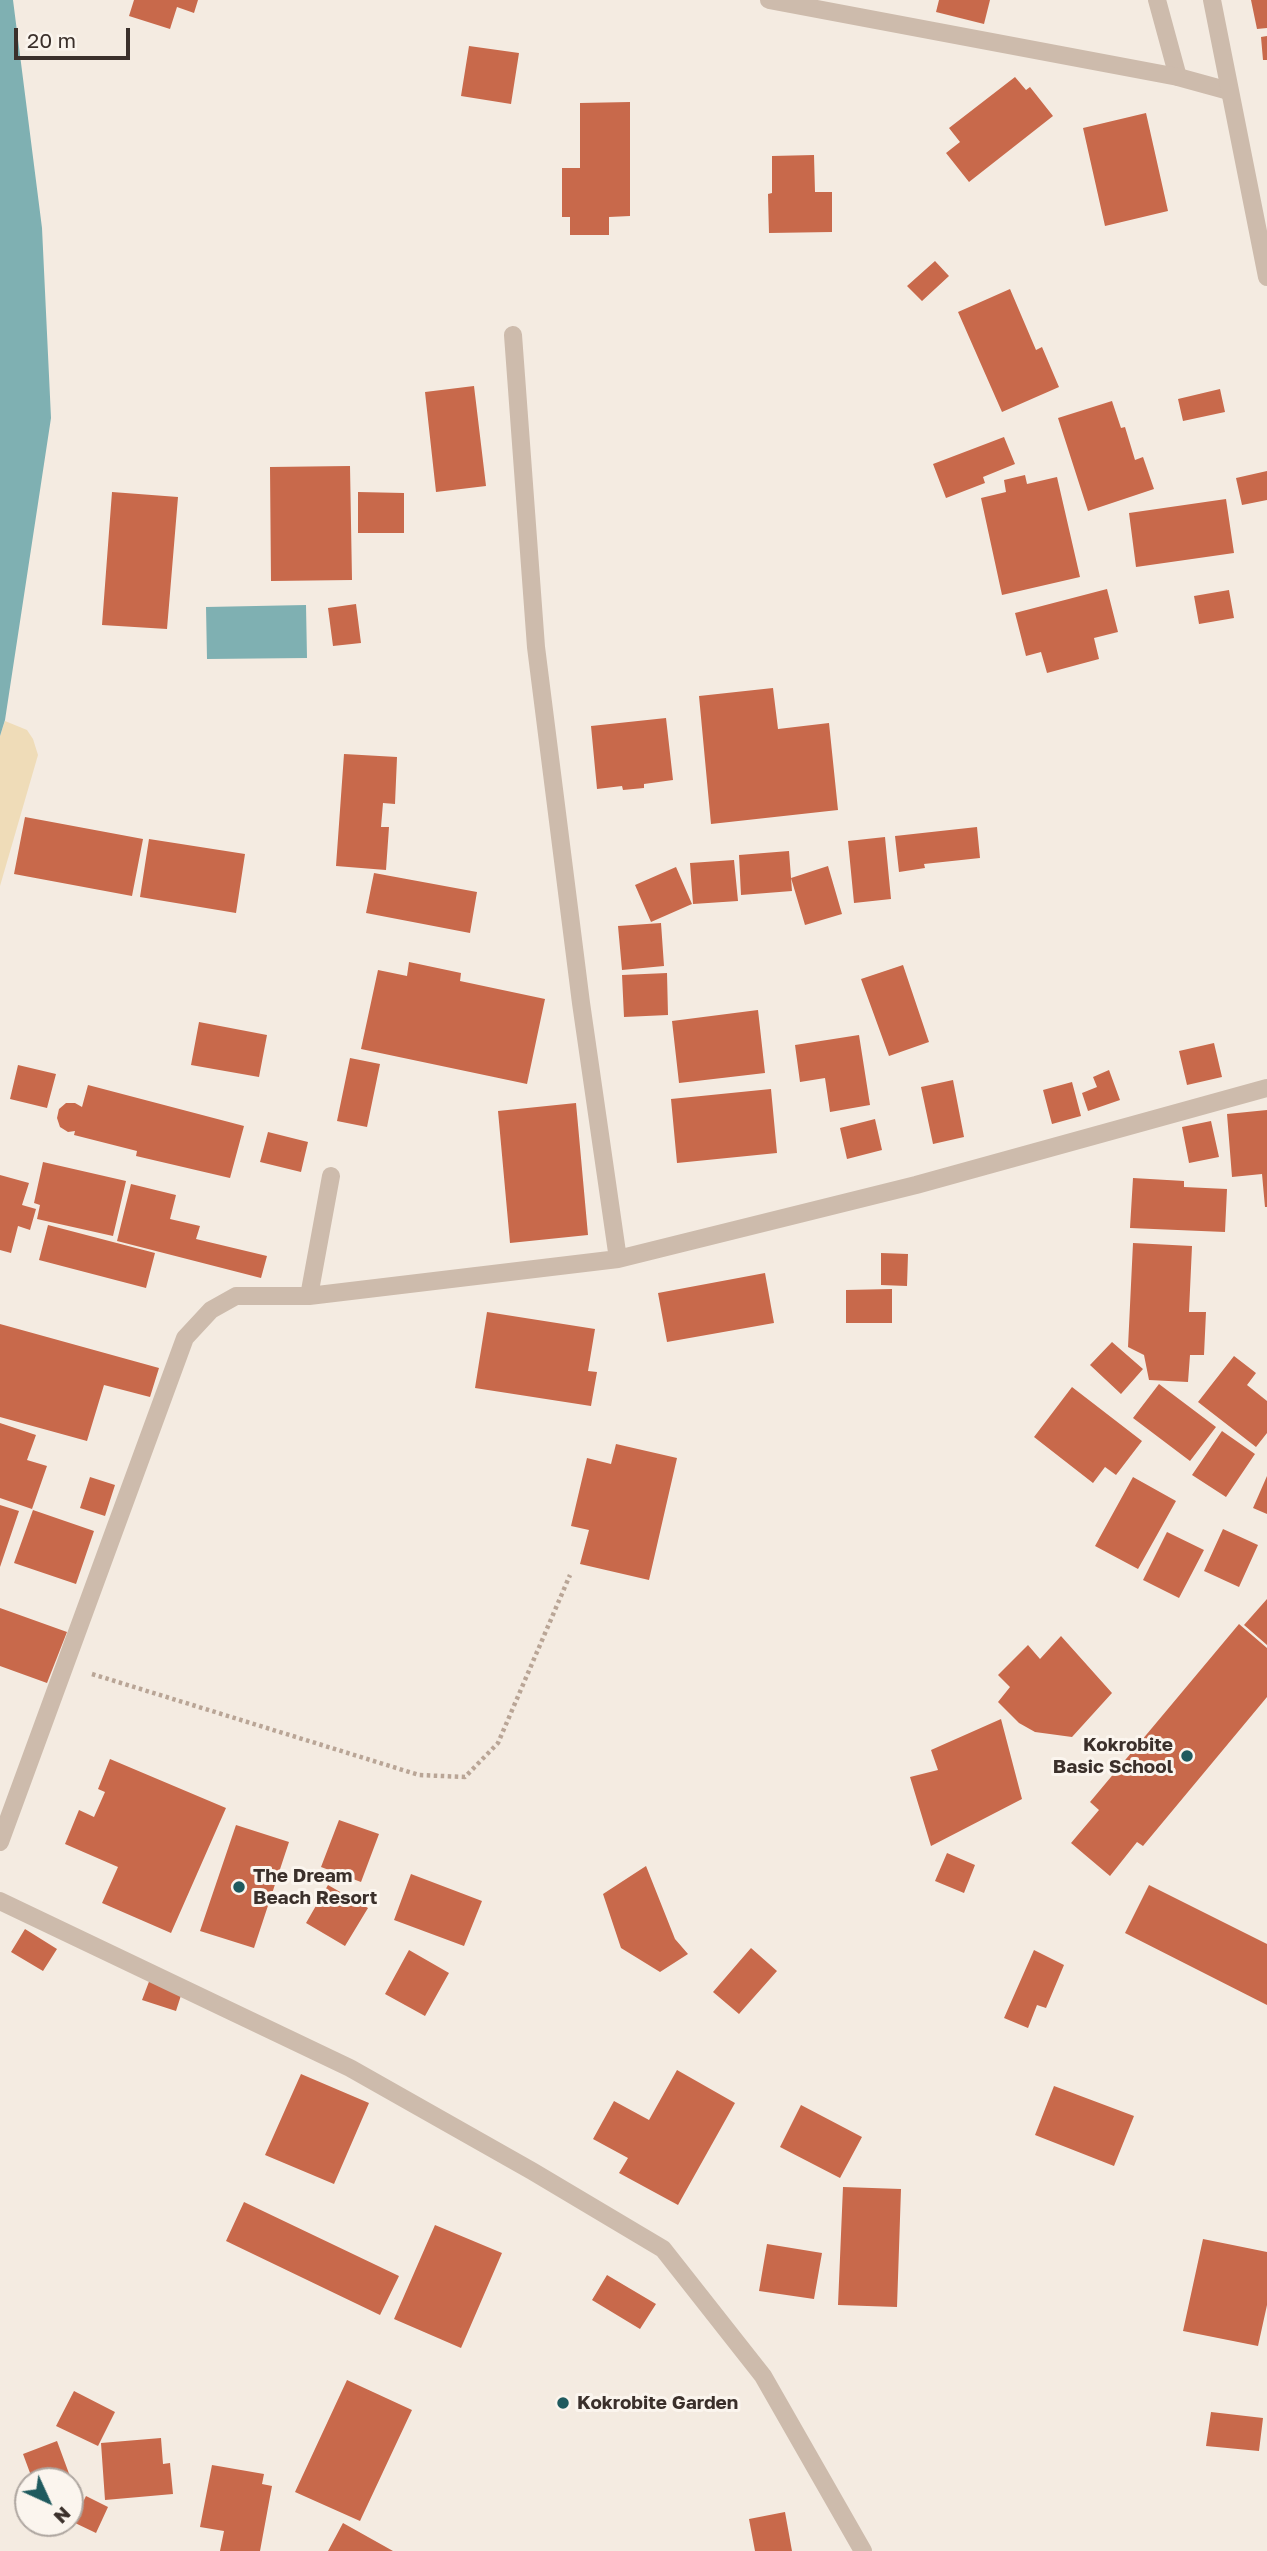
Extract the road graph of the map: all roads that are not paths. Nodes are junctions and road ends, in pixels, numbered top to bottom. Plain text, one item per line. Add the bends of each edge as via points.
1 (769, 0) edge
2 (1157, 0) edge
3 (1212, 0) edge
4 (1178, 77) junction
5 (1229, 91) junction
6 (1267, 277) edge
7 (513, 335) dead end
8 (1267, 1088) edge
9 (331, 1176) dead end
10 (618, 1259) junction
11 (309, 1296) junction
12 (0, 1842) edge
13 (0, 1901) edge
14 (863, 2551) edge

1 - 4 street
2 - 4 street
3 - 5 street
4 - 5 street
5 - 6 street
7 - 10 street via 536,647 580,1003
8 - 10 street via 916,1185
9 - 11 street
10 - 11 street
11 - 12 street via 236,1296 211,1310 185,1338
13 - 14 street via 350,2068 663,2249 763,2376

